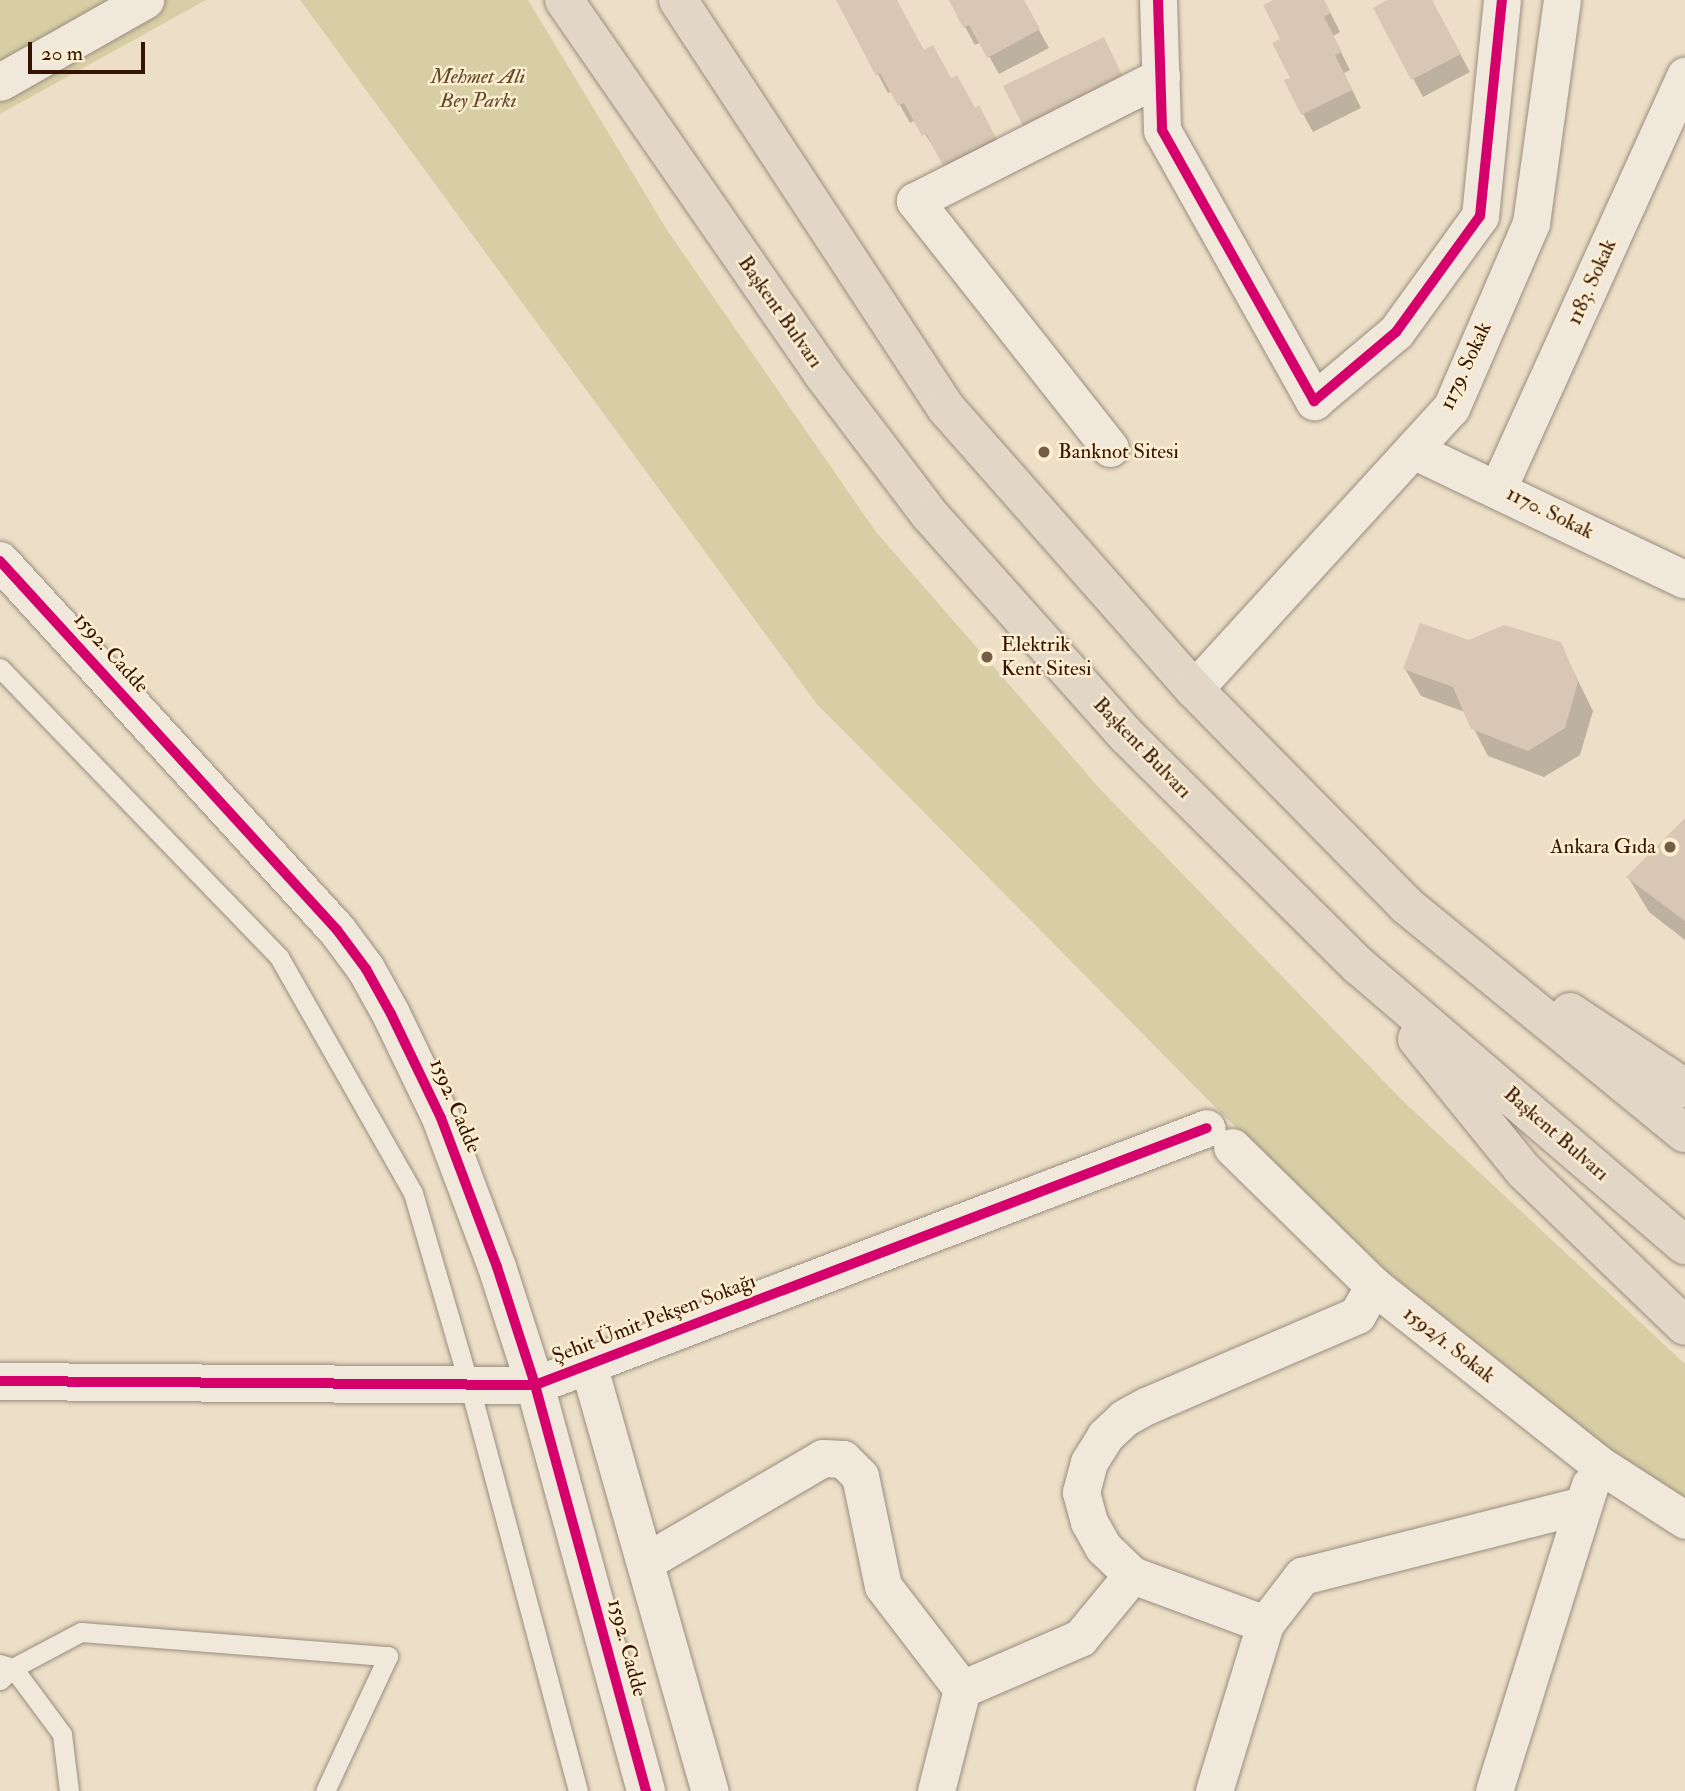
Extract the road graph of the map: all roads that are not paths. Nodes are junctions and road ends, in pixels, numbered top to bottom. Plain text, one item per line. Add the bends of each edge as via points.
1 (145, 0) edge
2 (564, 0) edge
3 (678, 0) edge
4 (1158, 0) edge
5 (1502, 0) edge
6 (1562, 0) edge
7 (1685, 75) edge
8 (1161, 76) junction
9 (0, 82) edge
10 (1110, 448) dead end
11 (1413, 450) junction
12 (1498, 488) junction
13 (0, 561) edge
14 (1685, 580) edge
15 (0, 668) edge
16 (1194, 690) junction
17 (1406, 905) junction
18 (1359, 966) junction
19 (1677, 1075) edge
20 (1685, 1133) edge
21 (1220, 1138) joint
22 (1685, 1245) edge
23 (1374, 1286) junction
24 (1685, 1326) edge
25 (588, 1364) junction
26 (0, 1381) edge
27 (469, 1384) junction
28 (535, 1385) junction
29 (1597, 1463) junction
30 (1583, 1504) junction
31 (1685, 1520) edge
32 (645, 1562) junction
33 (1132, 1575) junction
34 (1265, 1624) junction
35 (4, 1670) edge
36 (961, 1689) junction
37 (69, 1791) edge
38 (326, 1791) edge
39 (579, 1791) edge
40 (646, 1791) edge
41 (710, 1791) edge
42 (936, 1791) edge
43 (1214, 1791) edge
44 (1494, 1791) edge

1 - 9 street
2 - 18 main road, Başkent Bulvarı via 822,373 929,514 1127,736
3 - 16 main road via 946,408
4 - 8 street
5 - 8 street via 1480,216 1396,332 1314,401 1162,130
6 - 11 street, 1179. Sokak via 1531,223 1451,408
7 - 12 street, 1183. Sokak
8 - 10 street via 915,201
11 - 12 street, 1170. Sokak
11 - 16 street, 1179. Sokak
12 - 14 street, 1170. Sokak
13 - 28 street, 1592. Cadde via 337,930 366,969 441,1118
15 - 27 lane via 279,957 413,1193
16 - 17 main road
17 - 19 main road
17 - 20 main road
18 - 22 main road, Başkent Bulvarı
18 - 24 main road via 1524,1171
21 - 23 street, 1592/1. Sokak
21 - 25 street, Şehit Ümit Pekşen Sokağı
23 - 29 street, 1592/1. Sokak
23 - 33 street via 1357,1315 1146,1406 1105,1436 1089,1462 1081,1492 1089,1522 1103,1547
25 - 28 street, Şehit Ümit Pekşen Sokağı
25 - 32 street
26 - 27 street, Şehit Ümit Pekşen Sokağı
27 - 28 street, Şehit Ümit Pekşen Sokağı
27 - 39 lane
28 - 40 street, 1592. Cadde
29 - 30 street
29 - 31 street, 1592/1. Sokak
30 - 34 street via 1302,1576
30 - 44 street
32 - 36 street via 822,1458 843,1459 860,1476 883,1586
32 - 41 street
33 - 34 street
33 - 36 street via 1080,1639
34 - 43 street
35 - 37 lane via 62,1734
35 - 38 lane via 81,1632 388,1656
36 - 42 street

